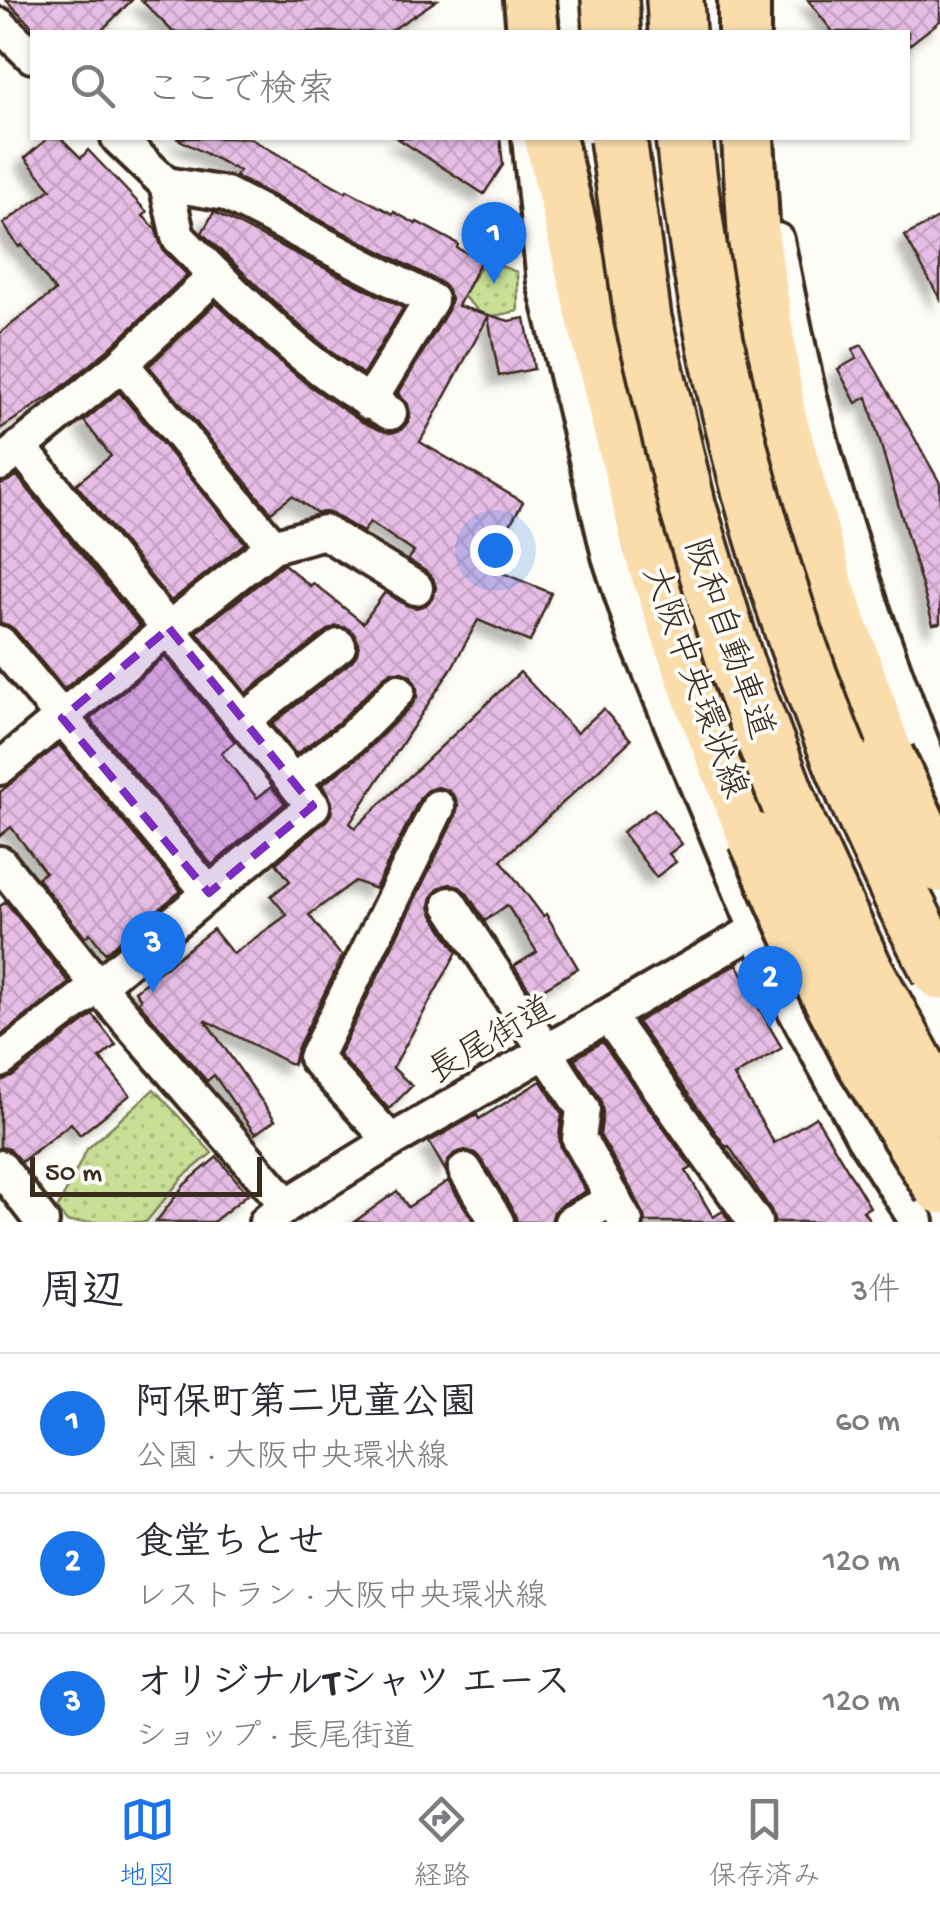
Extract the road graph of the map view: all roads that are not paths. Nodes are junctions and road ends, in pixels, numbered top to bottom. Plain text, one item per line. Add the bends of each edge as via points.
1 (530, 0) edge
2 (610, 0) edge
3 (675, 0) edge
4 (744, 0) edge
5 (0, 24) edge
6 (533, 30) edge
7 (612, 30) edge
8 (678, 30) edge
9 (744, 30) edge
10 (30, 54) edge
11 (120, 140) edge
12 (529, 140) edge
13 (550, 140) edge
14 (618, 140) edge
15 (684, 140) edge
16 (748, 140) edge
17 (758, 140) edge
18 (166, 184) junction
19 (216, 275) junction
20 (122, 364) junction
21 (10, 456) edge
22 (273, 546) junction
23 (416, 588) dead end
24 (169, 628) junction
25 (0, 642) edge
26 (339, 646) dead end
27 (398, 692) dead end
28 (62, 718) junction
29 (244, 720) junction
30 (0, 768) edge
31 (293, 781) junction
32 (940, 789) edge
33 (438, 807) dead end
34 (940, 832) edge
35 (0, 862) edge
36 (940, 867) edge
37 (209, 893) junction
38 (450, 904) dead end
39 (757, 928) junction
40 (940, 970) edge
41 (98, 986) junction
42 (608, 1016) junction
43 (545, 1051) junction
44 (0, 1061) edge
45 (940, 1108) edge
46 (391, 1141) junction
47 (0, 1168) edge
48 (464, 1170) dead end
49 (940, 1188) edge
50 (620, 1210) edge
51 (277, 1213) edge
52 (42, 1222) edge
53 (496, 1222) edge
54 (572, 1222) edge
55 (755, 1222) edge
56 (917, 1222) edge

1 - 6 main road
2 - 7 highway
3 - 8 highway
4 - 9 main road
5 - 10 street
11 - 18 street
12 - 39 street via 544,282 609,556 635,636
13 - 49 main road, 大阪中央環状線, bridge via 654,566 702,703 805,952 862,1062
14 - 45 highway, 阪和自動車道, bridge via 644,319 688,508 736,665 864,971
15 - 40 highway, 阪和自動車道, bridge via 705,297 743,466 795,637 854,791
16 - 36 main road, bridge via 754,240 780,415 829,589 888,756
17 - 32 street via 816,422 893,670
18 - 19 street via 178,236
18 - 19 street via 226,194 431,300 380,408 287,344
19 - 20 street
20 - 21 street
20 - 22 street
21 - 24 street
22 - 23 street via 324,532
22 - 24 street
24 - 28 street
24 - 29 street
25 - 28 street
26 - 29 street
27 - 31 street
28 - 30 street
28 - 37 street
29 - 31 street
31 - 37 street via 313,806
33 - 46 street via 315,1058
34 - 39 street, 長尾街道
35 - 41 street
37 - 41 street
38 - 43 street
39 - 42 street, 長尾街道
39 - 56 street via 863,1136
41 - 44 street
41 - 51 street
42 - 43 street, 長尾街道
42 - 55 street
43 - 46 street, 長尾街道
43 - 50 street via 583,1109 579,1139
46 - 51 street, 長尾街道
47 - 52 street
48 - 53 street
50 - 54 street

